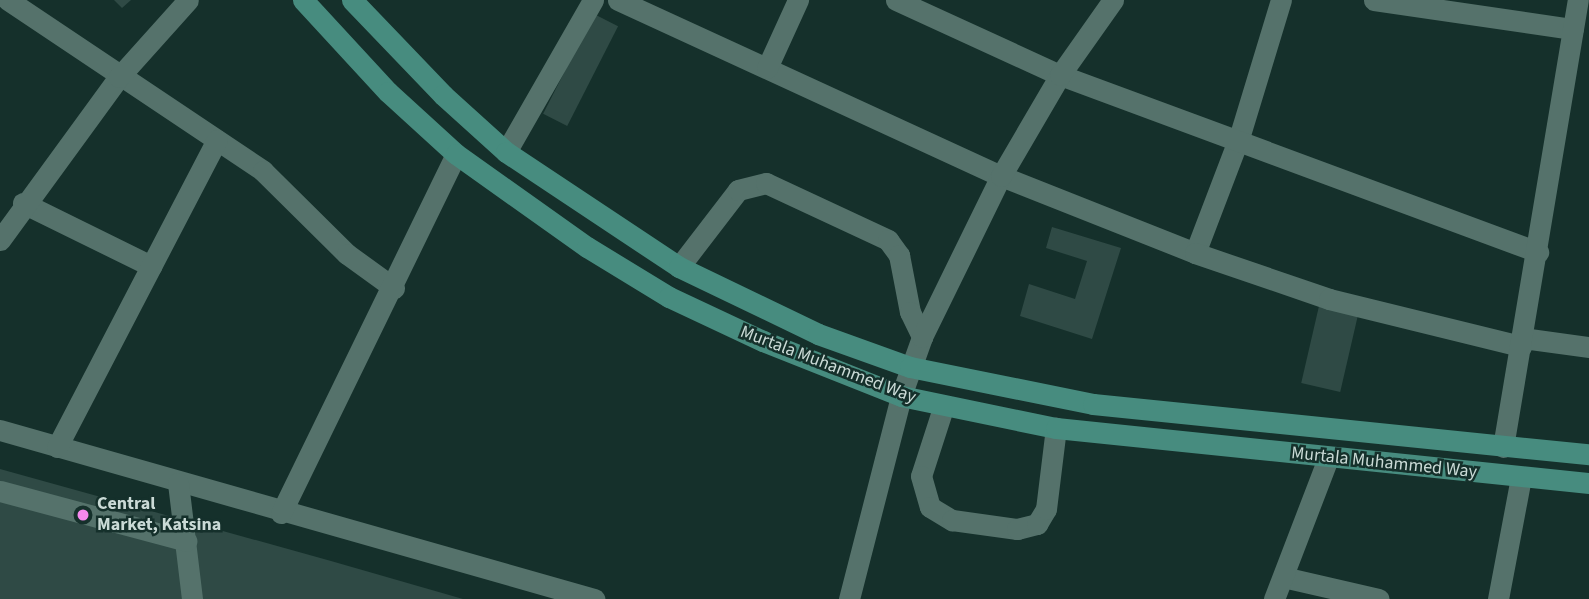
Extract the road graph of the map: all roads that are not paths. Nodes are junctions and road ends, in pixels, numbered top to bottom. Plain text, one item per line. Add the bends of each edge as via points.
1 (8, 0) edge
2 (188, 0) edge
3 (303, 0) edge
4 (352, 0) edge
5 (593, 0) edge
6 (618, 0) edge
7 (798, 0) edge
8 (896, 0) edge
9 (1113, 0) edge
10 (1281, 0) edge
11 (1374, 0) edge
12 (1435, 6) edge
13 (1579, 16) edge
14 (767, 68) junction
15 (1060, 75) junction
16 (118, 77) junction
17 (1239, 138) junction
18 (217, 141) junction
19 (506, 152) junction
20 (456, 154) junction
21 (1002, 176) junction
22 (23, 203) junction
23 (0, 240) edge
24 (1538, 252) junction
25 (1195, 253) junction
26 (151, 266) junction
27 (679, 267) junction
28 (394, 288) junction
29 (922, 337) junction
30 (1521, 342) junction
31 (1589, 347) edge
32 (910, 367) junction
33 (901, 396) junction
34 (943, 408) junction
35 (1056, 428) junction
36 (0, 430) edge
37 (57, 447) junction
38 (1503, 447) junction
39 (1589, 454) edge
40 (1328, 458) junction
41 (1521, 477) junction
42 (178, 483) junction
43 (1589, 483) edge
44 (0, 491) edge
45 (282, 513) junction
46 (186, 541) junction
47 (1283, 577) junction
48 (539, 591) edge
49 (192, 599) edge
50 (594, 599) edge
51 (849, 599) edge
52 (1273, 599) edge
53 (1379, 599) edge
54 (1498, 599) edge

1 - 16 street
2 - 16 street
3 - 20 main road, Murtala Muhammed Way via 388,92
4 - 19 main road, Murtala Muhammed Way via 443,95
5 - 19 street
6 - 14 street
7 - 14 street
8 - 15 street
9 - 15 street
10 - 17 street
11 - 12 street
12 - 13 street
13 - 24 street
14 - 21 street
15 - 17 street
15 - 21 street
16 - 18 street
16 - 22 street
17 - 24 street
17 - 25 street
18 - 26 street
18 - 28 street via 262,171 347,254
19 - 27 main road, Murtala Muhammed Way
20 - 28 street
20 - 33 main road, Murtala Muhammed Way via 498,188 668,297
21 - 25 street
21 - 29 street
22 - 23 street
22 - 26 street
24 - 30 street
25 - 30 street via 1329,299
26 - 37 street
27 - 29 street via 738,190 766,183 888,240 900,255 910,312
27 - 32 main road, Murtala Muhammed Way via 818,334
28 - 45 street
29 - 32 street
30 - 31 street
30 - 38 street
32 - 33 street
32 - 38 main road, Murtala Muhammed Way via 1093,404
33 - 34 main road, Murtala Muhammed Way
33 - 51 street
34 - 35 main road, Murtala Muhammed Way
34 - 35 street via 921,476 930,507 952,520 1017,529 1037,524 1046,509
35 - 40 main road, Murtala Muhammed Way
36 - 37 street
37 - 42 street
38 - 39 main road, Murtala Muhammed Way
40 - 41 main road, Murtala Muhammed Way
40 - 47 street
41 - 43 main road, Murtala Muhammed Way
41 - 54 street
42 - 45 street
42 - 46 street
44 - 46 street
45 - 48 street
46 - 49 street
47 - 52 street
47 - 53 street
48 - 50 street

